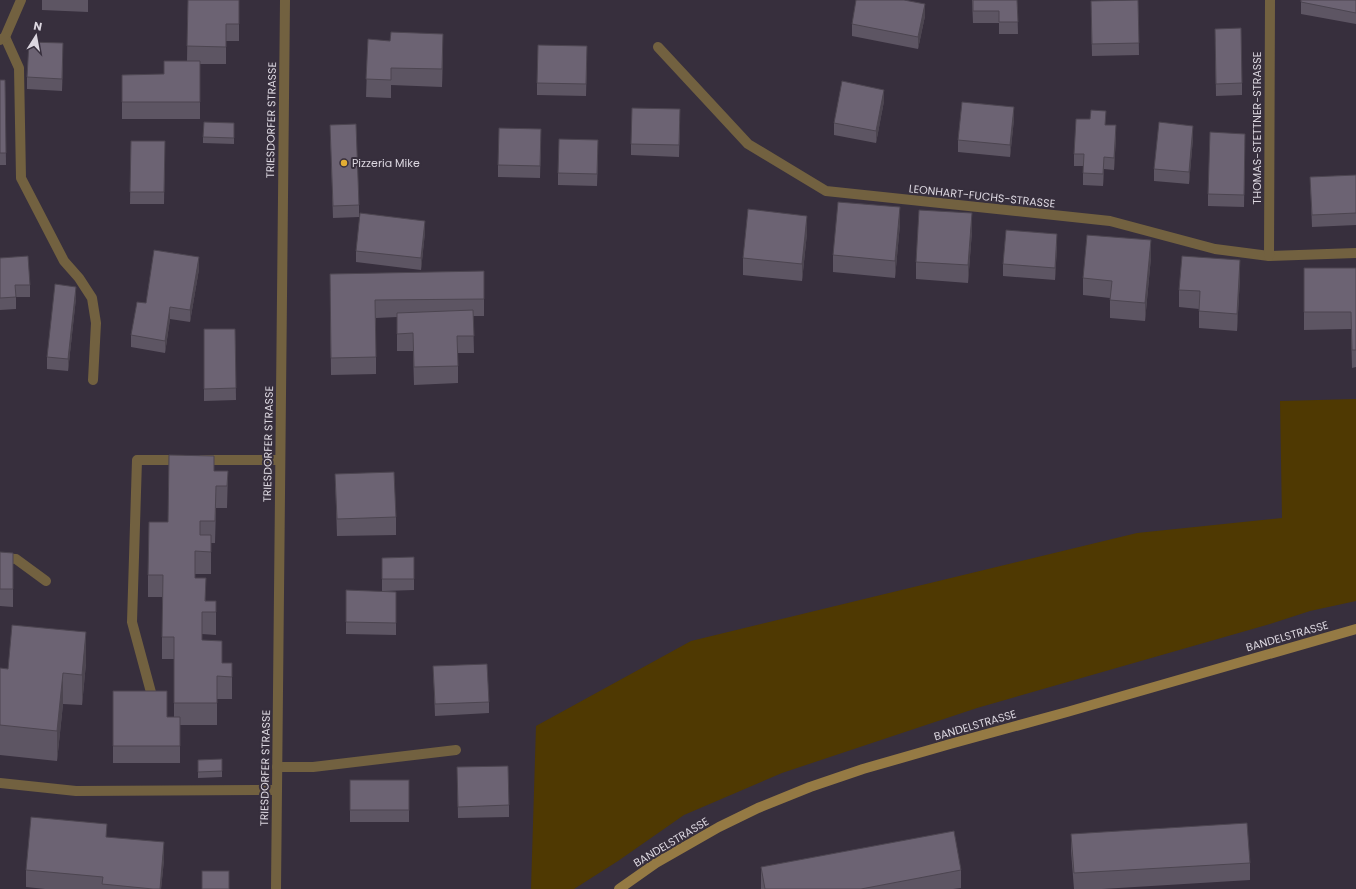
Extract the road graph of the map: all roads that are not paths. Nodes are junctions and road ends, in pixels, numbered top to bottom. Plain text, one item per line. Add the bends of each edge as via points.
1 (21, 0) edge
2 (285, 0) edge
3 (1270, 0) edge
4 (2, 39) edge
5 (658, 47) dead end
6 (1356, 253) edge
7 (1269, 256) junction
8 (93, 380) dead end
9 (280, 460) junction
10 (0, 558) edge
11 (46, 581) dead end
12 (1356, 629) edge
13 (152, 696) edge
14 (456, 750) dead end
15 (277, 767) junction
16 (0, 783) edge
17 (277, 790) junction
18 (276, 889) edge
19 (619, 889) edge

1 - 4 street
2 - 9 street, TRIESDORFER STRASSE
3 - 7 street, THOMAS-STETTNER-STRASSE
4 - 8 street via 19,68 21,178 64,260 92,298 96,323
5 - 7 street, LEONHART-FUCHS-STRASSE via 748,144 826,191 1110,221 1215,249
6 - 7 street, LEONHART-FUCHS-STRASSE
9 - 13 street via 136,460 132,622
9 - 15 street, TRIESDORFER STRASSE
10 - 11 street via 16,559
12 - 19 main road, BANDELSTRASSE via 863,769 810,787 719,827 656,863
14 - 15 street via 314,767
15 - 17 street, TRIESDORFER STRASSE
16 - 17 street via 76,790
17 - 18 street, TRIESDORFER STRASSE

